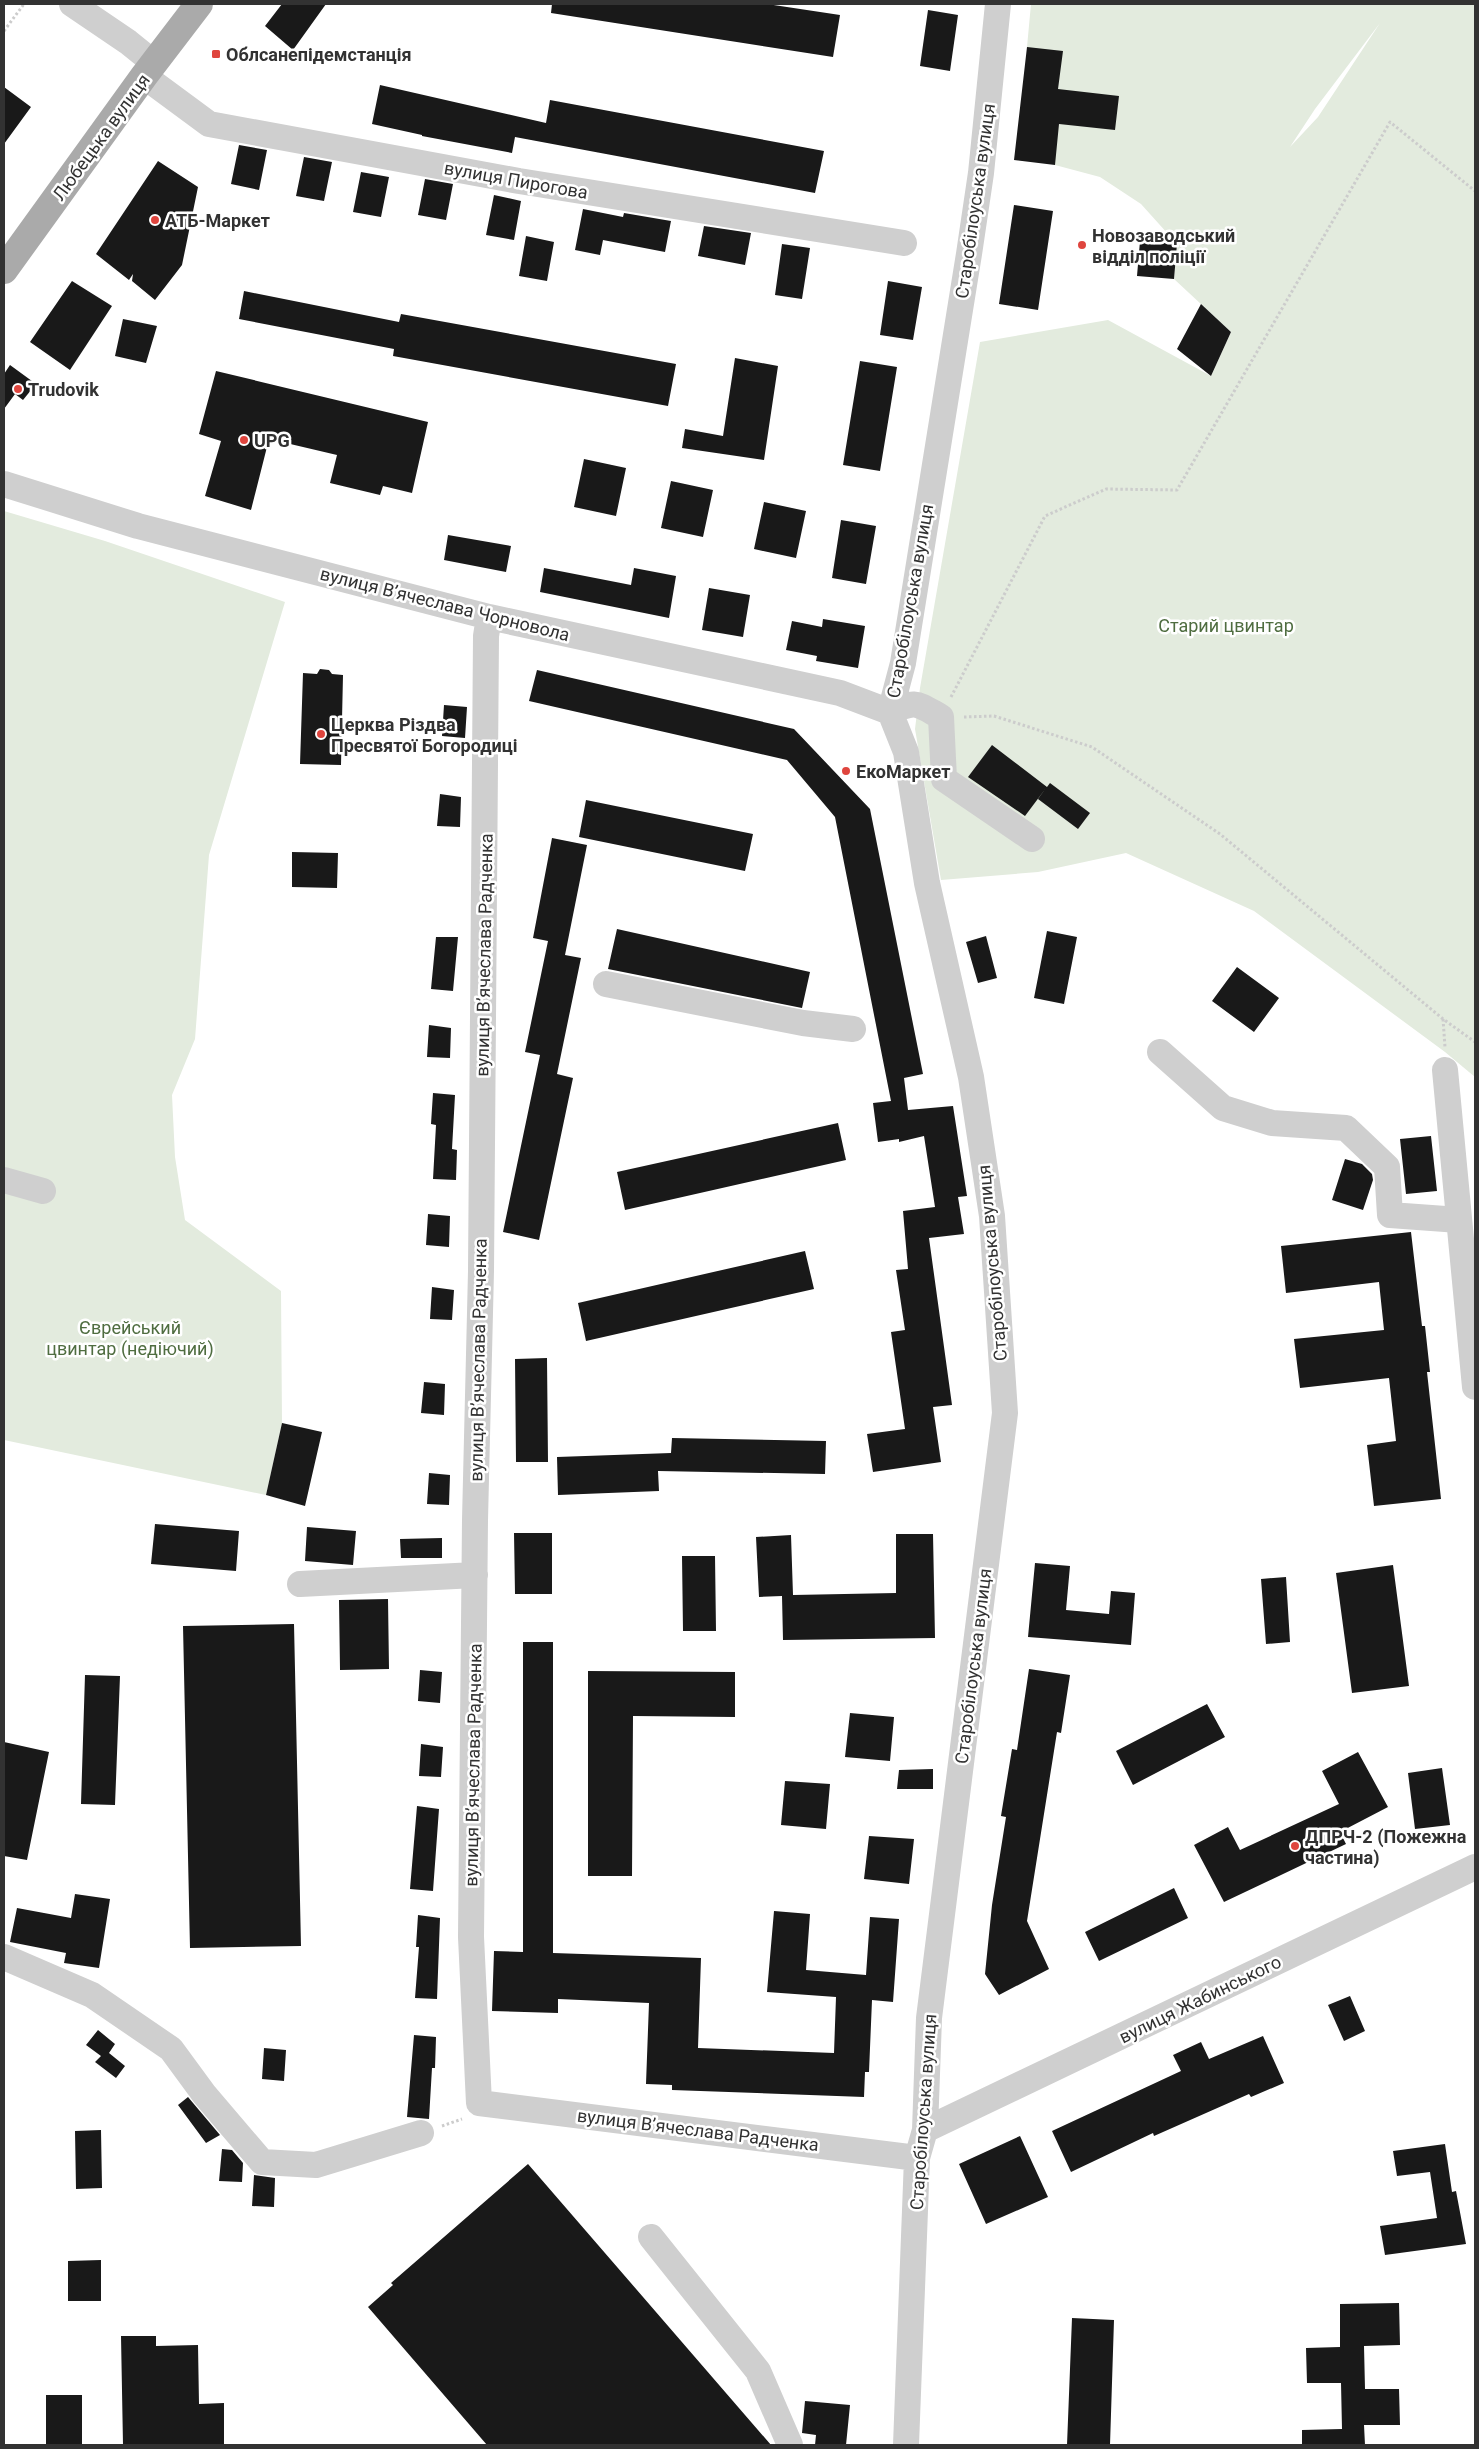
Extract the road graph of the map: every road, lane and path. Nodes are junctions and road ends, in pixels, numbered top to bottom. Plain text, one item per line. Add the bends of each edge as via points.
1 (24, 4) edge
2 (72, 4) edge
3 (198, 4) edge
4 (998, 4) edge
5 (4, 31) edge
6 (149, 70) junction
7 (1475, 191) edge
8 (904, 243) dead end
9 (4, 270) edge
10 (4, 484) edge
11 (489, 617) junction
12 (890, 712) junction
13 (941, 717) junction
14 (1032, 838) dead end
15 (606, 984) dead end
16 (1444, 1018) junction
17 (853, 1029) dead end
18 (1475, 1042) edge
19 (1160, 1052) dead end
20 (1444, 1070) joint
21 (4, 1180) edge
22 (43, 1191) dead end
23 (1459, 1220) junction
24 (1475, 1387) edge
25 (475, 1575) junction
26 (300, 1584) dead end
27 (1475, 1867) edge
28 (4, 1957) edge
29 (479, 2103) junction
30 (925, 2130) junction
31 (421, 2133) joint
32 (917, 2158) junction
33 (651, 2237) dead end
34 (790, 2445) edge
35 (906, 2445) edge

1 - 5 path
2 - 6 street, вулиця Пирогова via 128,42
3 - 6 main road, Любецька вулиця
4 - 12 street, Старобілоуська вулиця via 981,173 969,254 903,663
6 - 8 street, вулиця Пирогова via 209,124 519,181
6 - 9 main road, Любецька вулиця
7 - 13 path via 1390,122 1177,490 1106,489 1045,516
10 - 11 street, вулиця Вʼячеслава Чорновола via 138,526
11 - 12 street, вулиця Вʼячеслава Чорновола via 840,693
11 - 25 street, вулиця Вʼячеслава Радченка via 486,636
12 - 13 street via 910,703
12 - 30 street, Старобілоуська вулиця via 906,752 927,883 971,1077 992,1216 1005,1413 929,2018
13 - 14 street via 944,779
13 - 16 path via 994,716 1092,747 1220,834
15 - 17 street via 803,1023
16 - 18 path
16 - 20 path
19 - 23 street via 1223,1108 1272,1123 1346,1128 1387,1167 1390,1215
20 - 23 street
21 - 22 street
23 - 24 street
25 - 26 street
25 - 29 street, вулиця Вʼячеслава Радченка via 471,1937
27 - 30 street, вулиця Жабинського
28 - 31 street via 92,1995 171,2049 204,2094 262,2162 316,2165
29 - 31 path via 462,2119
29 - 32 street, вулиця Вʼячеслава Радченка
30 - 32 street, Старобілоуська вулиця
32 - 35 street, Старобілоуська вулиця
33 - 34 street via 758,2371

